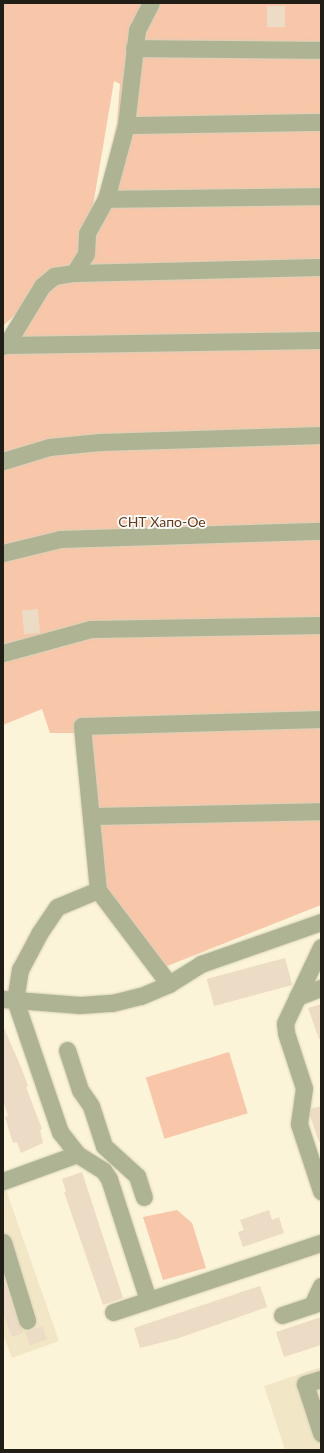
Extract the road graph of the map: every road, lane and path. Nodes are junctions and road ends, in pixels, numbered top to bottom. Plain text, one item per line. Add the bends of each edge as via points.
1 (152, 3) edge
2 (134, 48) junction
3 (321, 50) edge
4 (321, 122) edge
5 (126, 125) junction
6 (321, 196) edge
7 (106, 199) junction
8 (321, 267) edge
9 (74, 273) junction
10 (321, 340) edge
11 (5, 346) edge
12 (321, 435) edge
13 (3, 461) edge
14 (321, 531) edge
15 (3, 553) edge
16 (321, 625) edge
17 (3, 653) edge
18 (321, 719) edge
19 (321, 811) edge
20 (91, 816) junction
21 (98, 890) junction
22 (321, 922) edge
23 (321, 947) edge
24 (169, 984) junction
25 (321, 988) edge
26 (297, 996) junction
27 (9, 1000) edge
28 (67, 1050) dead end
29 (77, 1154) junction
30 (115, 1156) junction
31 (103, 1170) junction
32 (3, 1181) edge
33 (321, 1191) edge
34 (144, 1197) dead end
35 (3, 1242) edge
36 (321, 1243) edge
37 (321, 1286) edge
38 (148, 1300) junction
39 (316, 1304) edge
40 (113, 1312) dead end
41 (282, 1315) dead end
42 (27, 1320) dead end
43 (321, 1379) edge
44 (321, 1433) edge

1 - 2 street via 137,30
2 - 3 street
2 - 5 street
4 - 5 street
5 - 7 street
6 - 7 street
7 - 9 street via 87,233 86,254
8 - 9 street
9 - 11 street via 54,276 42,286
10 - 11 street
12 - 13 street via 100,442 49,447
14 - 15 street via 60,539
16 - 17 street via 91,629
18 - 20 street via 82,726
19 - 20 street
20 - 21 street
21 - 24 street
21 - 27 street via 58,907 39,934 20,969
22 - 24 street via 201,964
23 - 26 street
24 - 27 street via 141,996 112,1003 80,1006
25 - 26 street
26 - 33 street via 286,1023 286,1033 304,1088 299,1124
27 - 29 street via 60,1132
28 - 30 street via 80,1090 91,1106 104,1146
29 - 31 street
29 - 32 street
30 - 31 street
30 - 34 street via 137,1176
31 - 38 street via 109,1179
35 - 42 street
36 - 38 street
37 - 39 street
38 - 40 street
39 - 41 street
43 - 44 street via 305,1384

